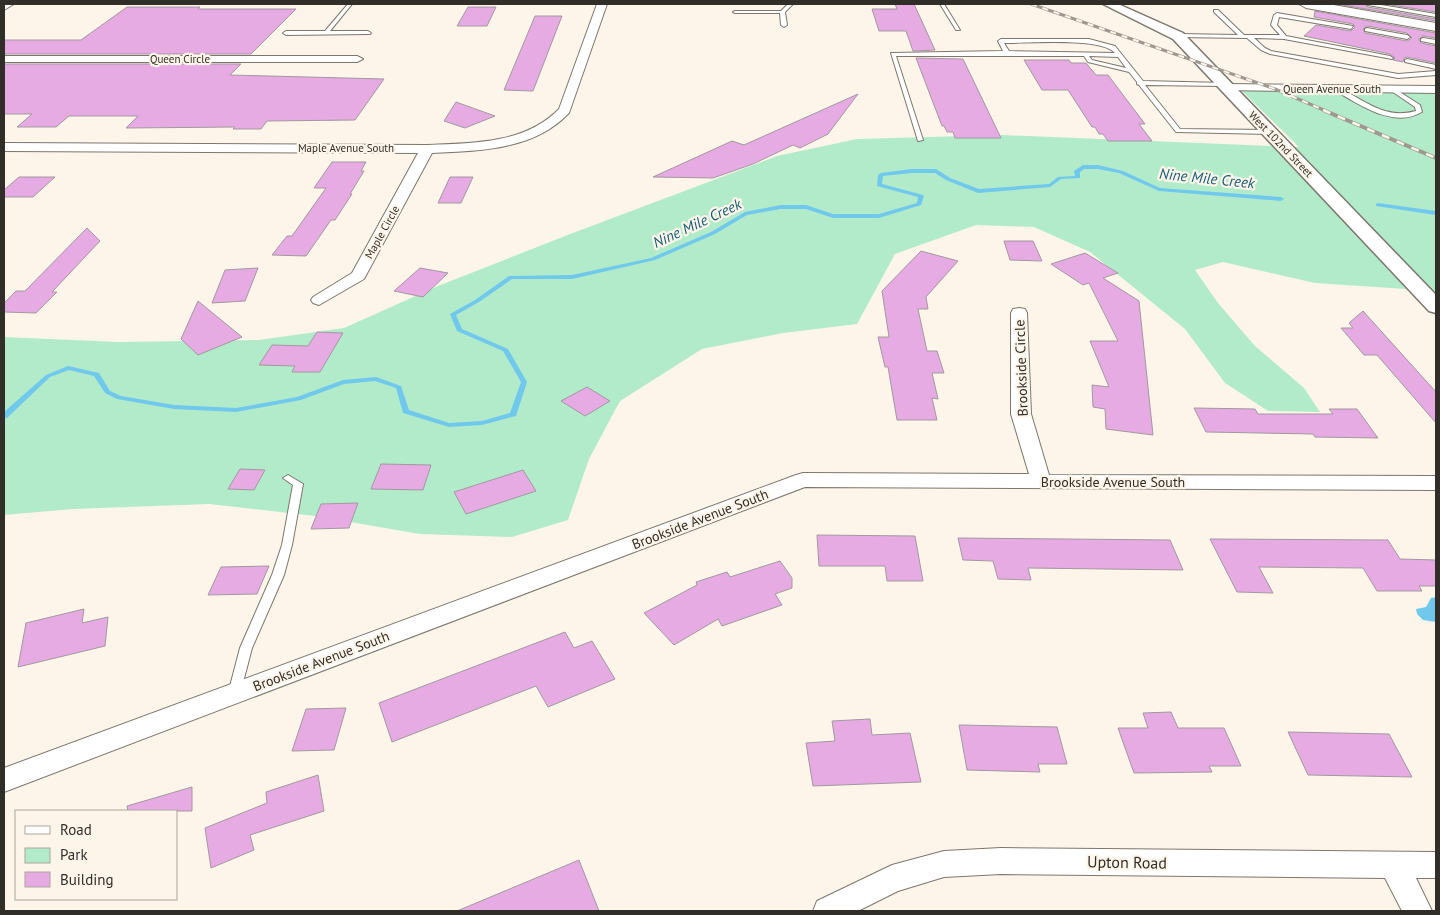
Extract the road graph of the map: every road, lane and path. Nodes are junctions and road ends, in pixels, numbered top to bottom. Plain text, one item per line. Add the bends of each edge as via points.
1 (9, 4) edge
2 (350, 4) edge
3 (602, 4) edge
4 (791, 4) edge
5 (942, 4) edge
6 (1109, 4) edge
7 (1306, 4) edge
8 (1368, 4) edge
9 (4, 7) edge
10 (1336, 9) junction
11 (1216, 11) dead end
12 (735, 12) dead end
13 (782, 12) junction
14 (1436, 16) edge
15 (1323, 22) junction
16 (784, 25) dead end
17 (1351, 27) dead end
18 (1436, 27) edge
19 (958, 29) dead end
20 (1366, 30) dead end
21 (286, 33) dead end
22 (326, 33) junction
23 (368, 33) dead end
24 (1178, 36) junction
25 (1245, 36) junction
26 (1284, 37) junction
27 (1408, 37) dead end
28 (1423, 40) dead end
29 (1436, 42) edge
30 (1007, 54) junction
31 (1085, 54) junction
32 (1118, 54) junction
33 (1390, 58) dead end
34 (357, 59) dead end
35 (4, 60) edge
36 (1407, 62) dead end
37 (1436, 67) edge
38 (1129, 70) junction
39 (1436, 73) edge
40 (1139, 83) junction
41 (1225, 86) junction
42 (1336, 90) junction
43 (1393, 90) junction
44 (1436, 90) edge
45 (1270, 132) junction
46 (920, 140) dead end
47 (4, 147) edge
48 (427, 149) junction
49 (319, 300) dead end
50 (1436, 307) edge
51 (1019, 313) dead end
52 (288, 478) dead end
53 (1042, 481) junction
54 (1436, 483) edge
55 (234, 694) junction
56 (4, 780) edge
57 (1394, 865) junction
58 (1436, 865) edge
59 (828, 911) edge
60 (1417, 911) edge

1 - 9 street
2 - 22 lane
3 - 48 street, Maple Avenue South via 559,119 530,135 510,140
4 - 13 lane
5 - 19 lane
6 - 24 street, West 102nd Street
7 - 10 main road
8 - 14 lane
10 - 15 lane
10 - 18 main road
11 - 25 lane
12 - 13 lane
13 - 16 lane
15 - 17 lane
15 - 26 lane via 1277,15 1274,25
20 - 27 lane
21 - 22 lane
22 - 23 lane
24 - 25 lane
24 - 41 street, West 102nd Street
25 - 26 lane
25 - 39 lane via 1270,52 1398,76
26 - 33 lane
28 - 29 lane
30 - 31 lane
30 - 32 lane via 1001,41 1089,41 1113,48
30 - 46 lane via 894,54
31 - 32 lane
31 - 38 lane via 1090,61
32 - 38 lane
34 - 35 street, Queen Circle
36 - 37 lane
38 - 40 lane
40 - 41 lane
40 - 45 lane via 1178,131
41 - 42 street, Queen Avenue South
41 - 45 street, West 102nd Street
42 - 43 street, Queen Avenue South
42 - 43 lane via 1393,117 1419,112 1418,106
43 - 44 street, Queen Avenue South
45 - 50 street, West 102nd Street
47 - 48 street, Maple Avenue South
48 - 49 street, Maple Circle via 358,276
51 - 53 street, Brookside Circle via 1021,414
52 - 55 lane via 298,484 287,545 278,575 246,648
53 - 54 street, Brookside Avenue South
53 - 55 street, Brookside Avenue South via 803,480
55 - 56 street, Brookside Avenue South
57 - 58 street, Upton Road
57 - 59 street, Upton Road via 1010,861 944,864 892,880
57 - 60 street

